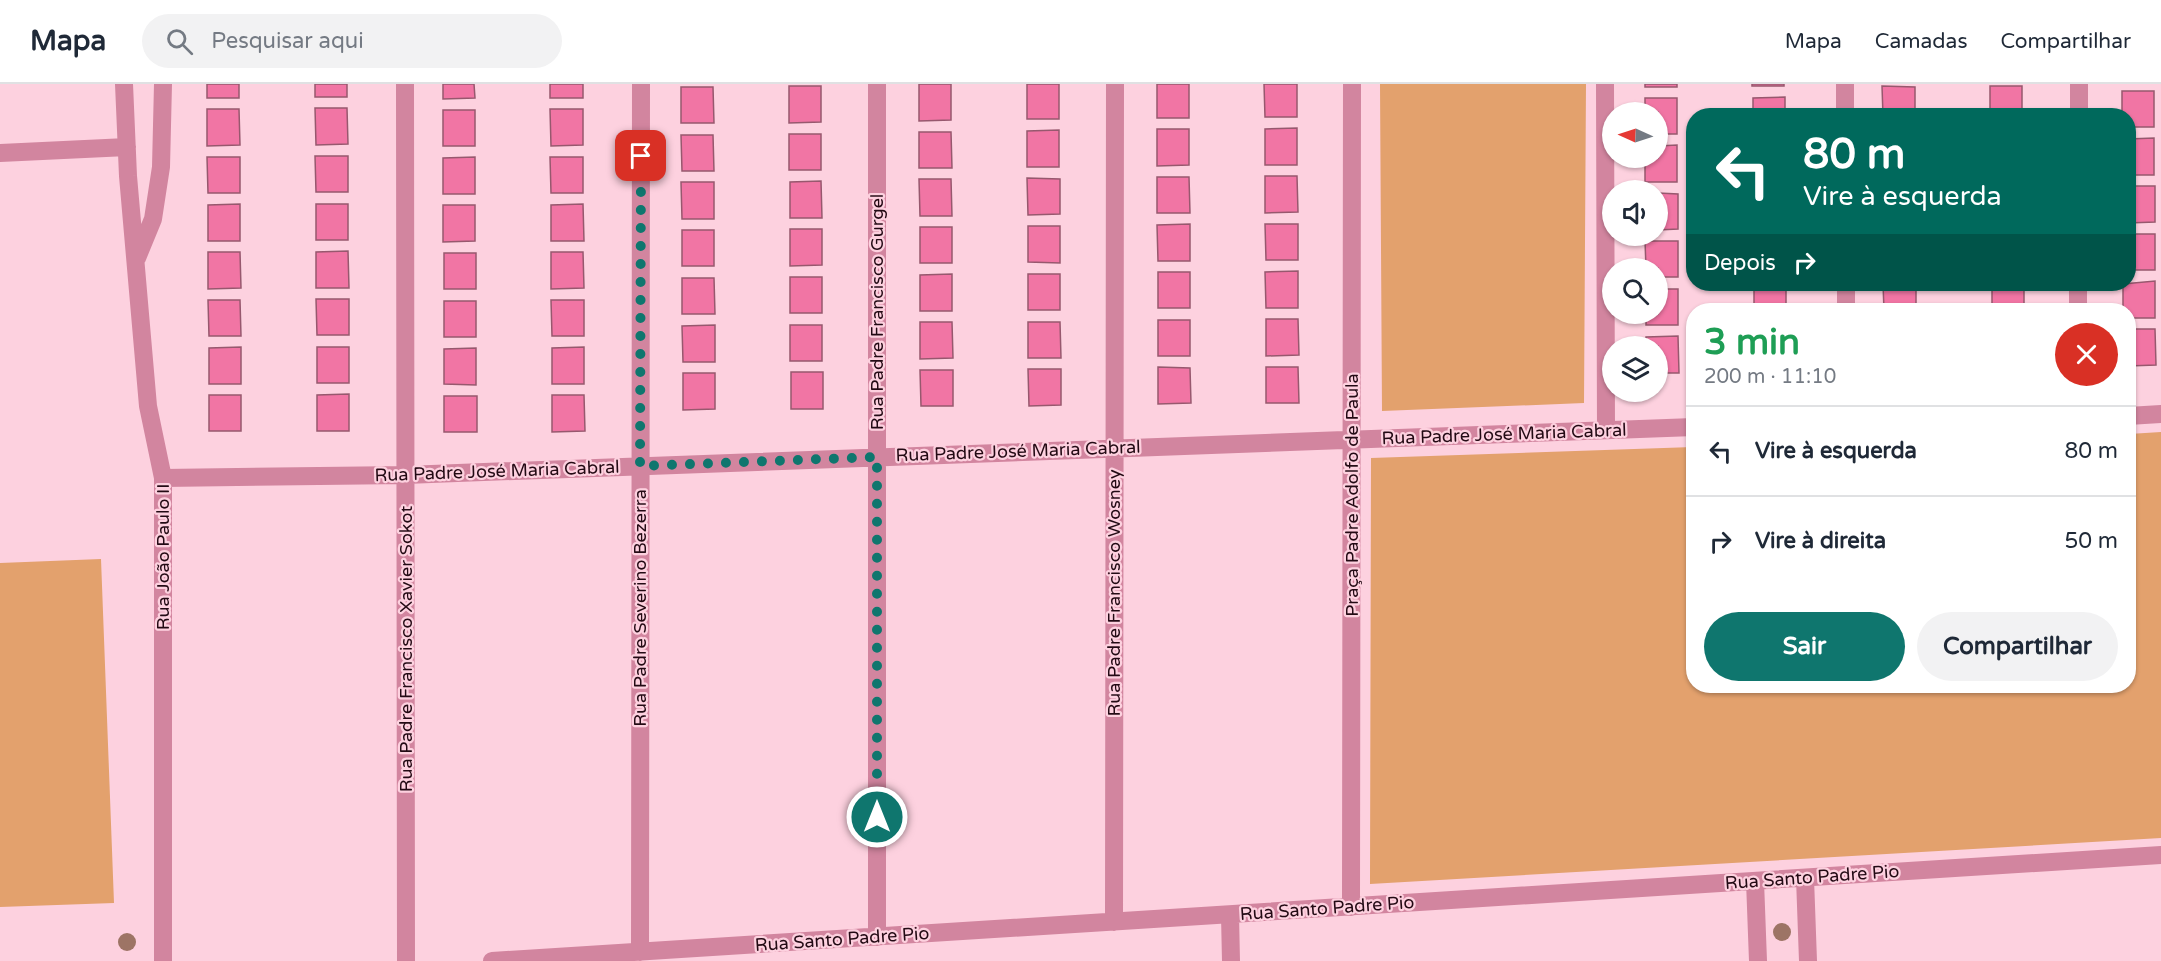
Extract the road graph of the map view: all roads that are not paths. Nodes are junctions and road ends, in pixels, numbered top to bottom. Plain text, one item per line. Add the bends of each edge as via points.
1 (124, 84) edge
2 (164, 84) edge
3 (405, 84) edge
4 (641, 84) edge
5 (877, 84) edge
6 (1115, 84) edge
7 (1352, 84) edge
8 (1605, 84) edge
9 (1845, 84) edge
10 (2079, 84) edge
11 (1845, 108) edge
12 (2079, 108) edge
13 (127, 147) junction
14 (0, 153) edge
15 (135, 264) junction
16 (2161, 414) edge
17 (2136, 416) edge
18 (1686, 427) edge
19 (1606, 430) junction
20 (1352, 440) junction
21 (1114, 448) junction
22 (877, 457) junction
23 (640, 466) junction
24 (405, 475) junction
25 (163, 478) junction
26 (2161, 855) edge
27 (1805, 878) junction
28 (1755, 881) junction
29 (1351, 907) junction
30 (1230, 915) junction
31 (1114, 922) junction
32 (877, 937) junction
33 (640, 952) junction
34 (693, 955) edge
35 (163, 961) edge
36 (406, 961) edge
37 (492, 961) edge
38 (1231, 961) edge
39 (1758, 961) edge
40 (1808, 961) edge

1 - 13 street, Rua João Paulo II
2 - 15 street via 161,167 155,208
3 - 24 street, Rua Padre Francisco Xavier Sokot
4 - 23 street, Rua Padre Severino Bezerra
5 - 22 street, Rua Padre Francisco Gurgel
6 - 21 street, Rua Padre Francisco Wosney
7 - 20 street, Praça Padre Adolfo de Paula
8 - 19 street
9 - 11 street
10 - 12 street
13 - 14 street
13 - 15 street, Rua João Paulo II
15 - 25 street, Rua João Paulo II via 148,406
16 - 17 street
18 - 19 street, Rua Padre José Maria Cabral
19 - 20 street, Rua Padre José Maria Cabral
20 - 21 street, Rua Padre José Maria Cabral
20 - 29 street, Praça Padre Adolfo de Paula
21 - 22 street, Rua Padre José Maria Cabral
21 - 31 street, Rua Padre Francisco Wosney
22 - 23 street, Rua Padre José Maria Cabral
22 - 32 street, Rua Padre Francisco Gurgel
23 - 24 street, Rua Padre José Maria Cabral
23 - 33 street, Rua Padre Severino Bezerra
24 - 25 street, Rua Padre José Maria Cabral
24 - 36 street, Rua Padre Francisco Xavier Sokot
25 - 35 street, Rua João Paulo II
26 - 27 street, Rua Santo Padre Pio
27 - 28 street, Rua Santo Padre Pio
27 - 40 street
28 - 29 street, Rua Santo Padre Pio
28 - 39 street
29 - 30 street, Rua Santo Padre Pio
30 - 31 street, Rua Santo Padre Pio
30 - 38 street
31 - 32 street, Rua Santo Padre Pio
32 - 34 street, Rua Santo Padre Pio
33 - 34 street, Rua Santo Padre Pio
33 - 37 street, Rua Santo Padre Pio

